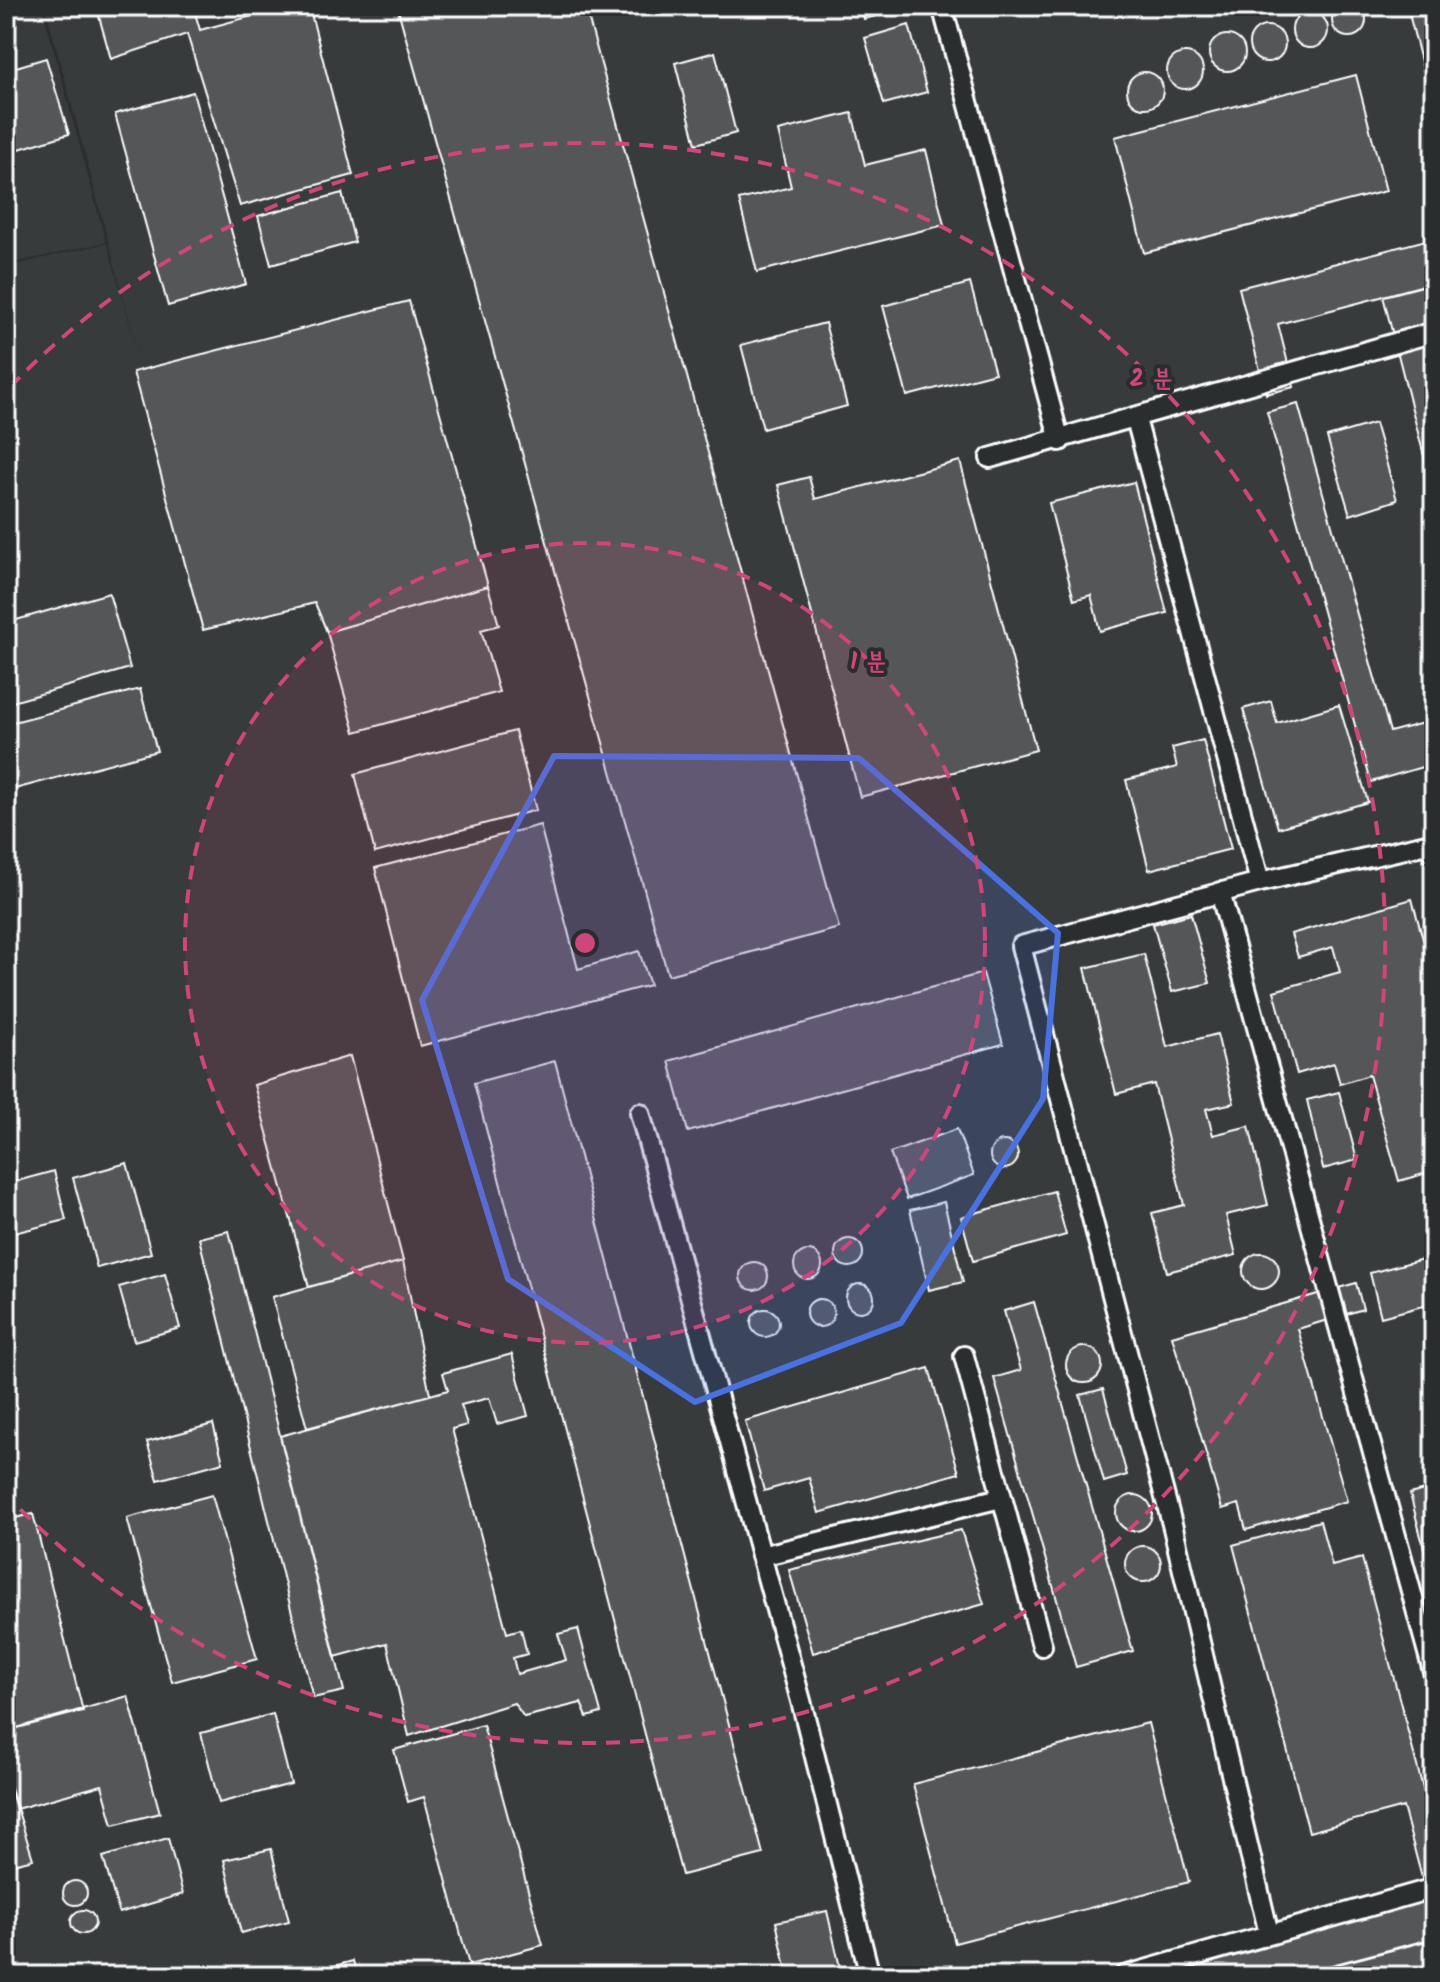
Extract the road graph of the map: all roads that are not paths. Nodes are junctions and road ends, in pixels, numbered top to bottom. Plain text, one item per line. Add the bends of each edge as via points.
1 (942, 6) edge
2 (1434, 332) edge
3 (1136, 419) junction
4 (1060, 441) junction
5 (990, 458) dead end
6 (1434, 855) edge
7 (1260, 882) junction
8 (1220, 892) junction
9 (640, 1113) dead end
10 (964, 1356) dead end
11 (1001, 1498) junction
12 (761, 1556) junction
13 (1042, 1646) dead end
14 (1434, 1675) edge
15 (1434, 1888) edge
16 (1269, 1934) junction
17 (870, 1976) edge
18 (1124, 1976) edge

1 - 4 lane
2 - 3 lane
3 - 4 lane
3 - 7 lane
4 - 5 lane
6 - 7 lane via 1431,843
7 - 8 lane
8 - 14 lane
8 - 16 lane via 1021,946 1173,1528
9 - 12 lane
10 - 11 lane
11 - 12 lane
11 - 13 lane
12 - 17 lane
15 - 16 lane
16 - 18 lane

